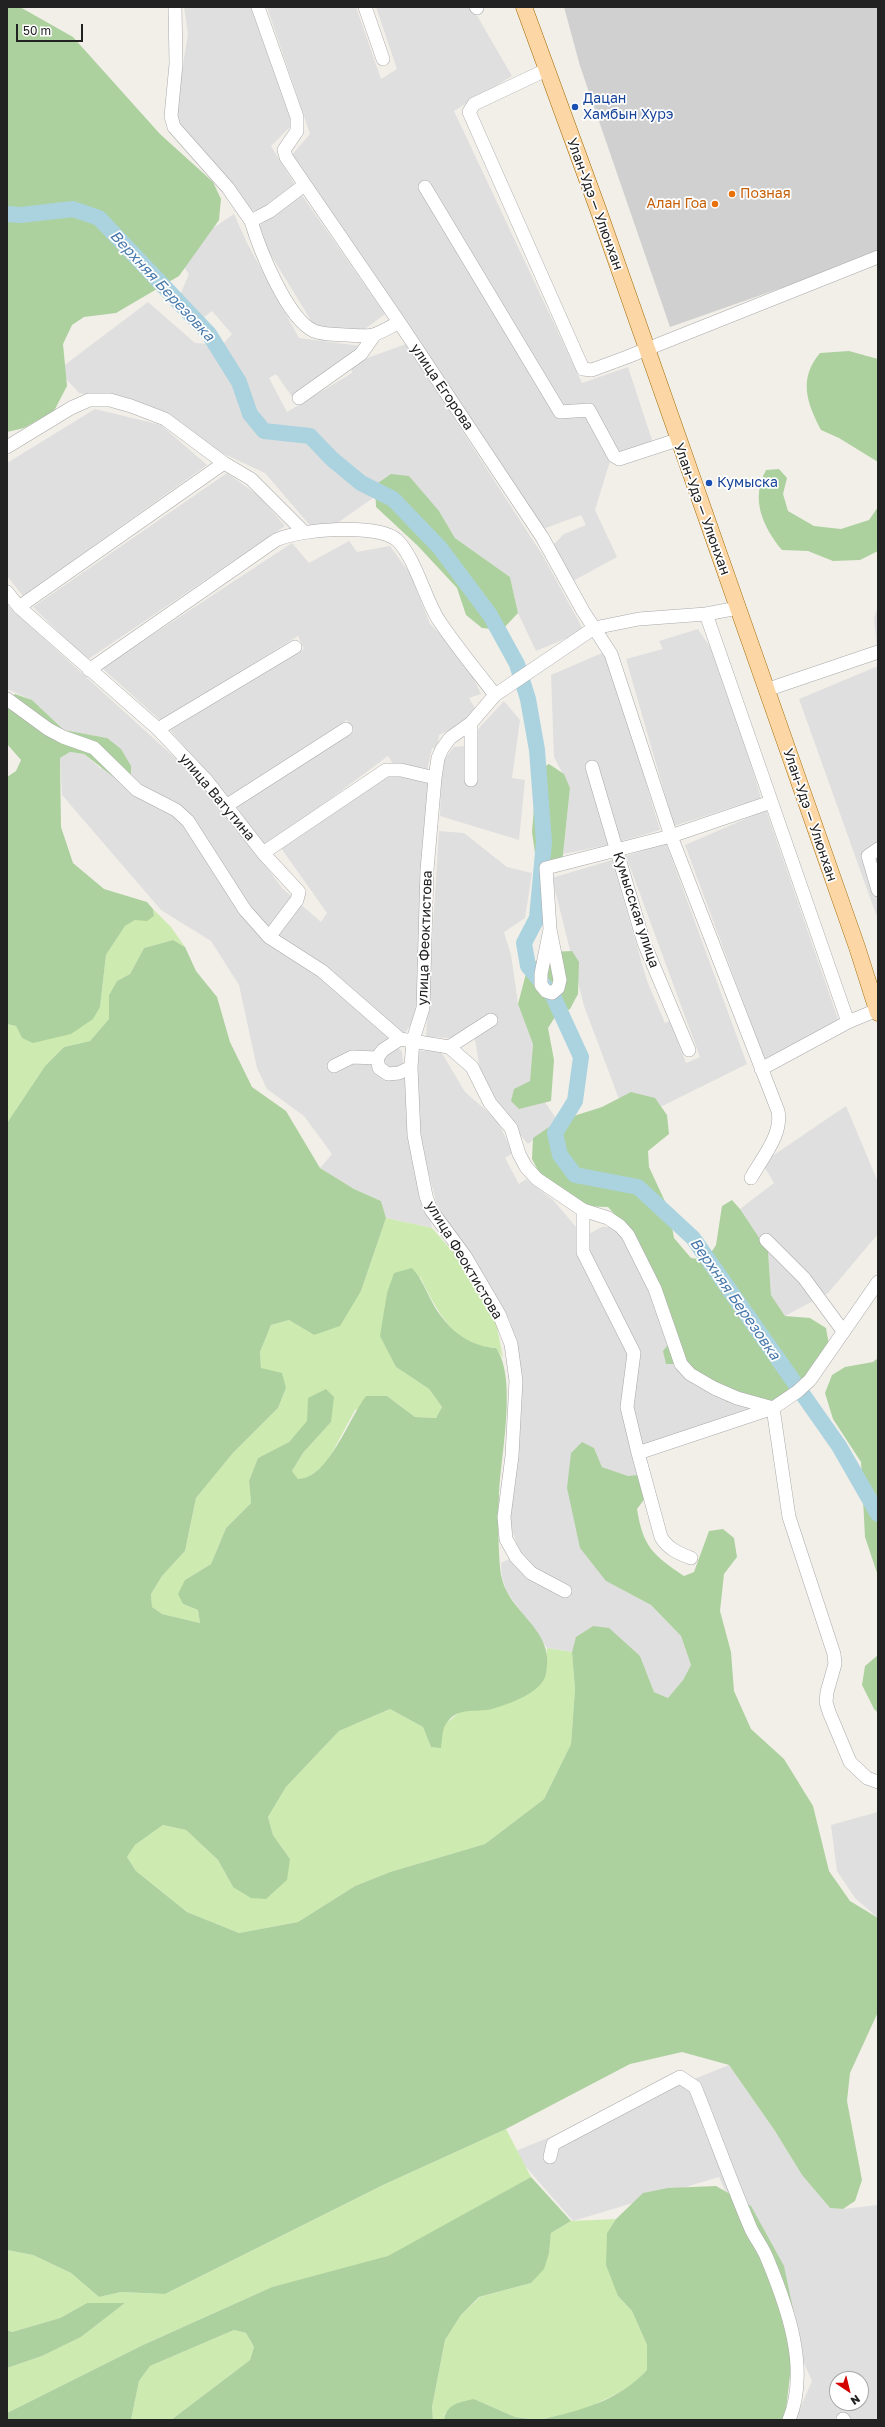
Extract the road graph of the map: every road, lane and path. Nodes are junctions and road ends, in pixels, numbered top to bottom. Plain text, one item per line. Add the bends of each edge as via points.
1 (175, 7) edge
2 (258, 7) edge
3 (365, 7) edge
4 (524, 7) edge
5 (383, 60) dead end
6 (546, 70) junction
7 (303, 186) junction
8 (425, 187) dead end
9 (251, 221) junction
10 (878, 257) edge
11 (399, 322) junction
12 (373, 336) junction
13 (646, 348) junction
14 (299, 398) dead end
15 (677, 440) junction
16 (7, 447) edge
17 (224, 463) junction
18 (304, 532) junction
19 (7, 592) edge
20 (19, 607) junction
21 (738, 608) junction
22 (706, 614) junction
23 (594, 628) junction
24 (295, 647) dead end
25 (878, 652) edge
26 (90, 670) junction
27 (766, 690) junction
28 (495, 695) junction
29 (7, 699) edge
30 (471, 723) junction
31 (158, 729) junction
32 (346, 729) dead end
33 (592, 767) dead end
34 (435, 778) junction
35 (471, 780) dead end
36 (771, 802) junction
37 (226, 806) junction
38 (671, 836) junction
39 (878, 849) edge
40 (616, 850) junction
41 (263, 853) junction
42 (878, 890) edge
43 (550, 930) dead end
44 (269, 937) junction
45 (878, 1012) edge
46 (490, 1020) dead end
47 (848, 1022) junction
48 (406, 1039) junction
49 (449, 1047) junction
50 (689, 1050) dead end
51 (377, 1058) junction
52 (334, 1066) dead end
53 (410, 1067) junction
54 (761, 1069) junction
55 (751, 1178) dead end
56 (583, 1210) junction
57 (608, 1218) junction
58 (583, 1230) junction
59 (766, 1240) dead end
60 (878, 1282) edge
61 (843, 1331) junction
62 (773, 1408) junction
63 (638, 1453) junction
64 (691, 1558) dead end
65 (565, 1591) dead end
66 (878, 1782) edge
67 (550, 2157) dead end
68 (789, 2420) edge

1 - 9 street via 176,64 171,116 174,127 228,188
2 - 7 street, улица Егорова via 297,117 297,131 284,150
3 - 5 street
4 - 6 main road, Улан-Удэ — Улюнхан
6 - 13 main road, Улан-Удэ — Улюнхан
6 - 13 street via 474,104 469,112 470,117 583,369 592,370
7 - 9 street via 270,211
7 - 11 street, улица Егорова
8 - 15 street via 560,412 589,410 614,456 619,459
9 - 12 street via 268,269 302,321 312,330 322,333
10 - 13 street
11 - 12 street
11 - 23 street, улица Егорова via 542,537
12 - 14 street via 361,354
13 - 15 main road, Улан-Удэ — Улюнхан
15 - 21 main road, Улан-Удэ — Улюнхан
16 - 17 street via 71,408 89,400 110,400 165,419
17 - 18 street via 251,480
17 - 20 street
18 - 26 street via 289,534 276,540
18 - 28 street via 374,530 398,541 406,551 438,619
19 - 20 street, улица Ватутина
20 - 26 street, улица Ватутина
21 - 22 street, улица Феоктистова
21 - 27 main road, Улан-Удэ — Улюнхан
22 - 23 street, улица Феоктистова via 639,619
22 - 36 street
23 - 28 street, улица Феоктистова
23 - 38 street, улица Егорова via 616,666
24 - 31 street
25 - 27 street
26 - 31 street, улица Ватутина
27 - 45 main road, Улан-Удэ — Улюнхан
28 - 30 street, улица Феоктистова
29 - 44 street via 48,729 94,748 137,790 176,810 188,822 245,910
30 - 34 street, улица Феоктистова via 450,738 442,749
30 - 35 street
31 - 37 street, улица Ватутина via 207,781
32 - 37 street
33 - 40 street, Кумысская улица
34 - 41 street, улица Ватутина via 401,770 386,770
34 - 48 street, улица Феоктистова via 427,870 423,1008
36 - 38 street
36 - 47 street
37 - 41 street, улица Ватутина
38 - 40 street
38 - 54 street, улица Егорова
39 - 42 street via 868,856
40 - 43 street via 546,868
40 - 50 street, Кумысская улица via 644,943
41 - 44 street via 299,892 297,900
44 - 48 street via 322,971
45 - 47 street
46 - 49 street
47 - 54 street
48 - 49 street
48 - 51 street via 383,1050
48 - 53 street, улица Феоктистова
49 - 56 street via 472,1067 490,1103 511,1128 526,1167 537,1179
51 - 52 street via 352,1057
51 - 53 street via 379,1068 388,1074
53 - 65 street, улица Феоктистова via 414,1135 426,1196 439,1224 465,1256 496,1308 511,1344 516,1381 512,1456 504,1517 506,1539 516,1557 531,1572
54 - 55 street, улица Егорова via 780,1121 778,1131
56 - 57 street
56 - 58 street
57 - 58 street
57 - 62 street via 628,1235 653,1285 681,1364 690,1374 714,1388 737,1398
58 - 63 street via 582,1246 586,1259 634,1353 627,1407
59 - 61 street via 804,1278
60 - 61 street
61 - 62 street via 810,1380 798,1392
62 - 63 street
62 - 66 street via 789,1517 834,1654 835,1664 826,1702 850,1762 867,1778
63 - 64 street via 661,1537 674,1551
67 - 68 street via 553,2144 680,2077 695,2087 752,2231 767,2256 784,2302 798,2363 796,2391

